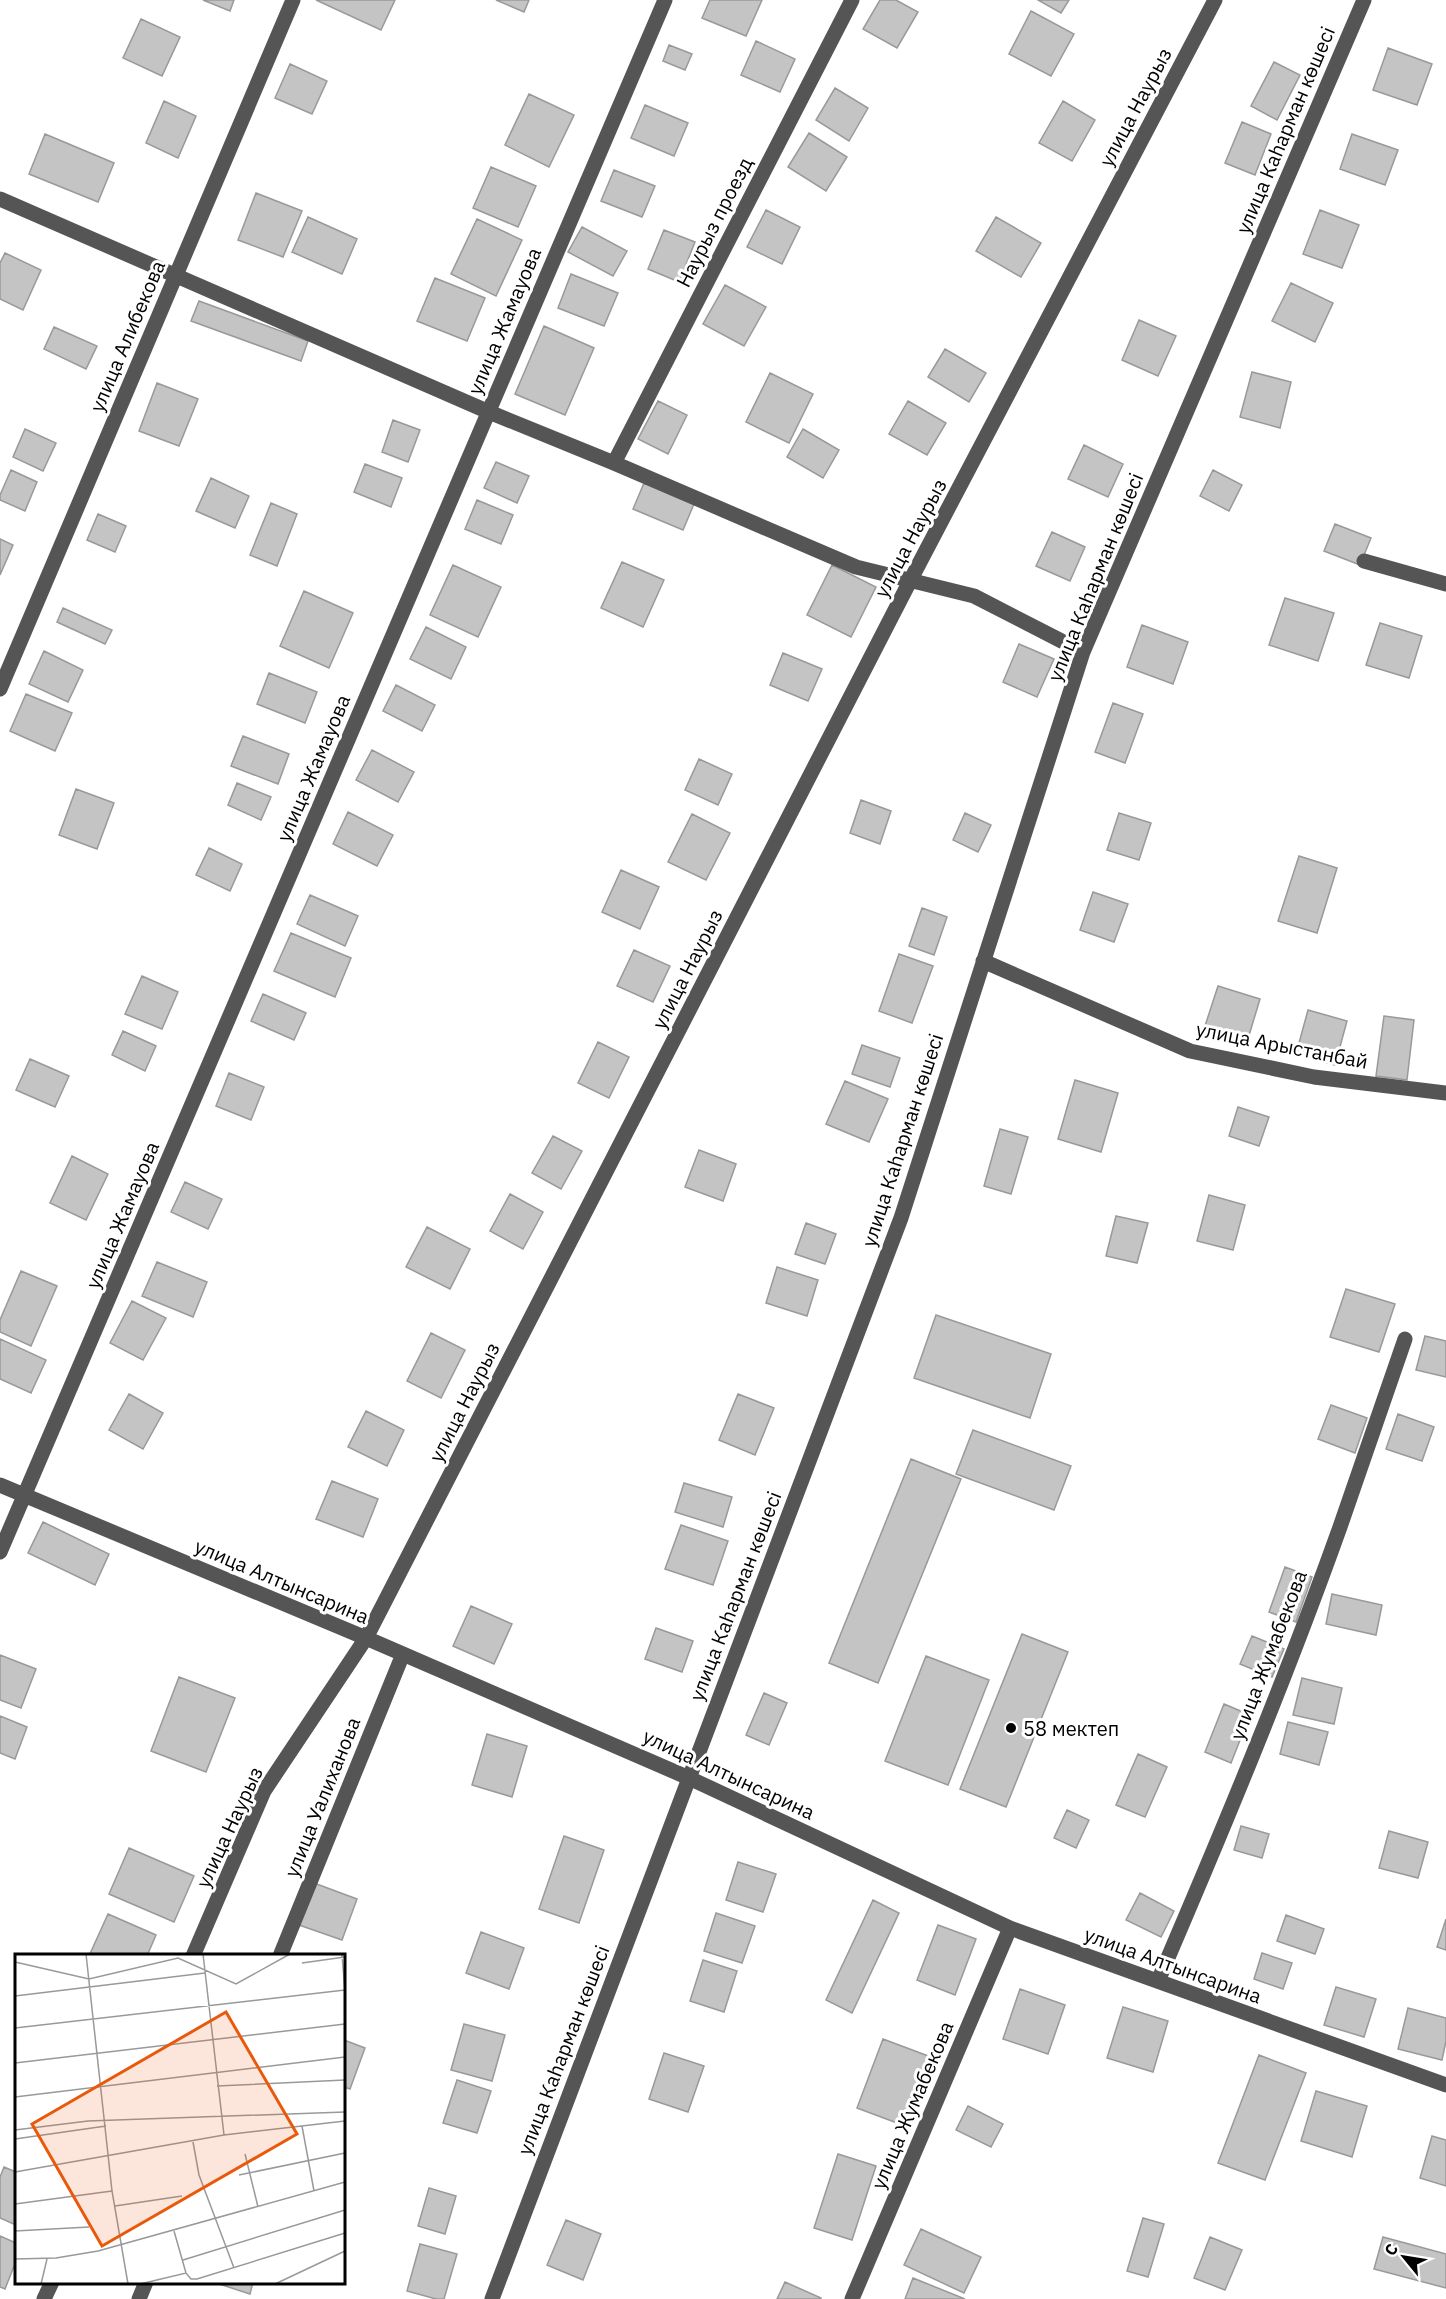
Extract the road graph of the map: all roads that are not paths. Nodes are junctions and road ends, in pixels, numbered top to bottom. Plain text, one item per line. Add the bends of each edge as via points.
1 (293, 0) edge
2 (664, 0) edge
3 (852, 0) edge
4 (1215, 0) edge
5 (1364, 0) edge
6 (0, 199) edge
7 (176, 274) junction
8 (489, 412) junction
9 (614, 463) junction
10 (1364, 561) dead end
11 (910, 581) junction
12 (1446, 584) edge
13 (1083, 652) junction
14 (0, 689) edge
15 (983, 961) junction
16 (1446, 1093) edge
17 (1405, 1339) dead end
18 (0, 1485) edge
19 (25, 1496) junction
20 (0, 1552) edge
21 (366, 1638) junction
22 (403, 1654) junction
23 (689, 1778) junction
24 (1010, 1928) junction
25 (194, 1954) edge
26 (281, 1954) edge
27 (1158, 1981) junction
28 (1446, 2085) edge
29 (52, 2284) edge
30 (146, 2284) edge
31 (44, 2299) edge
32 (139, 2299) edge
33 (492, 2299) edge
34 (852, 2299) edge

1 - 7 street, улица Алибекова
2 - 8 street, улица Жамауова
3 - 9 street, Наурыз проезд
4 - 11 street, улица Наурыз
5 - 13 street, улица Каһарман көшесі
6 - 7 street
7 - 8 street
7 - 14 street, улица Алибекова
8 - 9 street
8 - 19 street, улица Жамауова
9 - 11 street via 856,567
10 - 12 street
11 - 13 street via 974,596
11 - 21 street, улица Наурыз
13 - 15 street, улица Каһарман көшесі
15 - 16 street, улица Арыстанбай via 1190,1051 1314,1077
15 - 23 street, улица Каһарман көшесі via 901,1218
17 - 27 street, улица Жумабекова via 1340,1528
18 - 19 street, улица Алтынсарина
19 - 20 street, улица Жамауова
19 - 21 street, улица Алтынсарина
21 - 22 street, улица Алтынсарина
21 - 25 street, улица Наурыз via 264,1791
22 - 23 street, улица Алтынсарина
22 - 26 street, улица Уалиханова
23 - 24 street, улица Алтынсарина
23 - 33 street, улица Каһарман көшесі
24 - 27 street, улица Алтынсарина
24 - 34 street, улица Жумабекова
27 - 28 street, улица Алтынсарина
29 - 31 street
30 - 32 street

